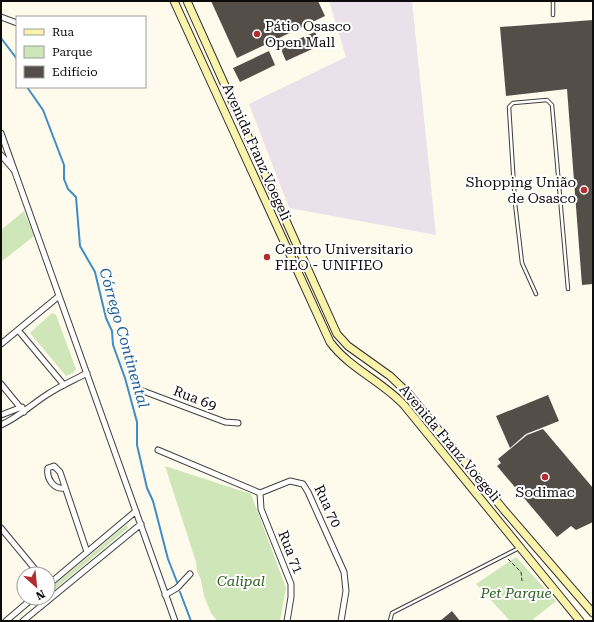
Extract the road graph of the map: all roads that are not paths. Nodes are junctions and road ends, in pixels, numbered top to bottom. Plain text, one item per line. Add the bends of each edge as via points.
1 (174, 1) edge
2 (187, 1) edge
3 (553, 1) edge
4 (553, 15) dead end
5 (1, 17) edge
6 (16, 23) edge
7 (1, 133) edge
8 (1, 155) edge
9 (17, 174) junction
10 (568, 289) dead end
11 (536, 294) dead end
12 (59, 296) junction
13 (18, 330) junction
14 (1, 344) edge
15 (348, 346) junction
16 (355, 351) junction
17 (339, 354) junction
18 (350, 364) junction
19 (87, 373) junction
20 (1, 384) edge
21 (64, 385) junction
22 (143, 391) dead end
23 (29, 406) junction
24 (19, 407) junction
25 (24, 412) junction
26 (1, 415) edge
27 (416, 420) junction
28 (238, 423) dead end
29 (1, 425) edge
30 (440, 432) junction
31 (158, 450) dead end
32 (65, 488) junction
33 (260, 493) junction
34 (136, 511) junction
35 (141, 524) junction
36 (1, 528) edge
37 (520, 548) junction
38 (87, 552) junction
39 (32, 566) edge
40 (190, 574) dead end
41 (56, 578) edge
42 (564, 582) junction
43 (553, 588) junction
44 (165, 595) junction
45 (24, 606) joint
46 (593, 613) edge
47 (31, 614) junction
48 (6, 621) edge
49 (23, 621) edge
50 (175, 621) edge
51 (287, 621) edge
52 (341, 621) edge
53 (390, 621) edge
54 (580, 621) edge

1 - 17 main road, Avenida Franz Voegeli via 325,333
2 - 15 main road, Avenida Franz Voegeli via 332,324
3 - 4 lane
5 - 6 street
7 - 9 street
8 - 9 street
9 - 12 street
10 - 11 lane via 552,106 547,100 513,103 509,107 521,256 524,271
12 - 13 street
12 - 19 street
13 - 14 street
13 - 21 street
15 - 16 main road, Avenida Franz Voegeli
15 - 17 main road
16 - 18 main road via 350,357
16 - 30 main road, Avenida Franz Voegeli via 402,386
17 - 18 main road, Avenida Franz Voegeli
18 - 27 main road, Avenida Franz Voegeli via 391,392
19 - 21 street
19 - 34 street
20 - 24 street
21 - 23 street
22 - 28 street, Rua 69 via 225,422
23 - 24 street
23 - 25 street
24 - 25 street
24 - 26 street
25 - 29 street
27 - 30 main road via 429,431
27 - 37 main road, Avenida Franz Voegeli
30 - 42 main road, Avenida Franz Voegeli
31 - 33 street
32 - 32 street via 58,468 48,468 53,486 58,489
32 - 38 street
33 - 51 street, Rua 71 via 261,509 291,584
33 - 52 street, Rua 70 via 290,481 300,482 306,486 344,572 346,590
34 - 35 street
34 - 38 street
35 - 44 street
35 - 47 street
36 - 39 street
37 - 43 main road, Avenida Franz Voegeli
37 - 53 lane via 392,613
38 - 41 street
40 - 44 street via 183,583
42 - 43 main road
42 - 46 main road, Avenida Franz Voegeli
43 - 54 main road, Avenida Franz Voegeli
44 - 50 street
45 - 47 street
45 - 48 street
47 - 49 street

